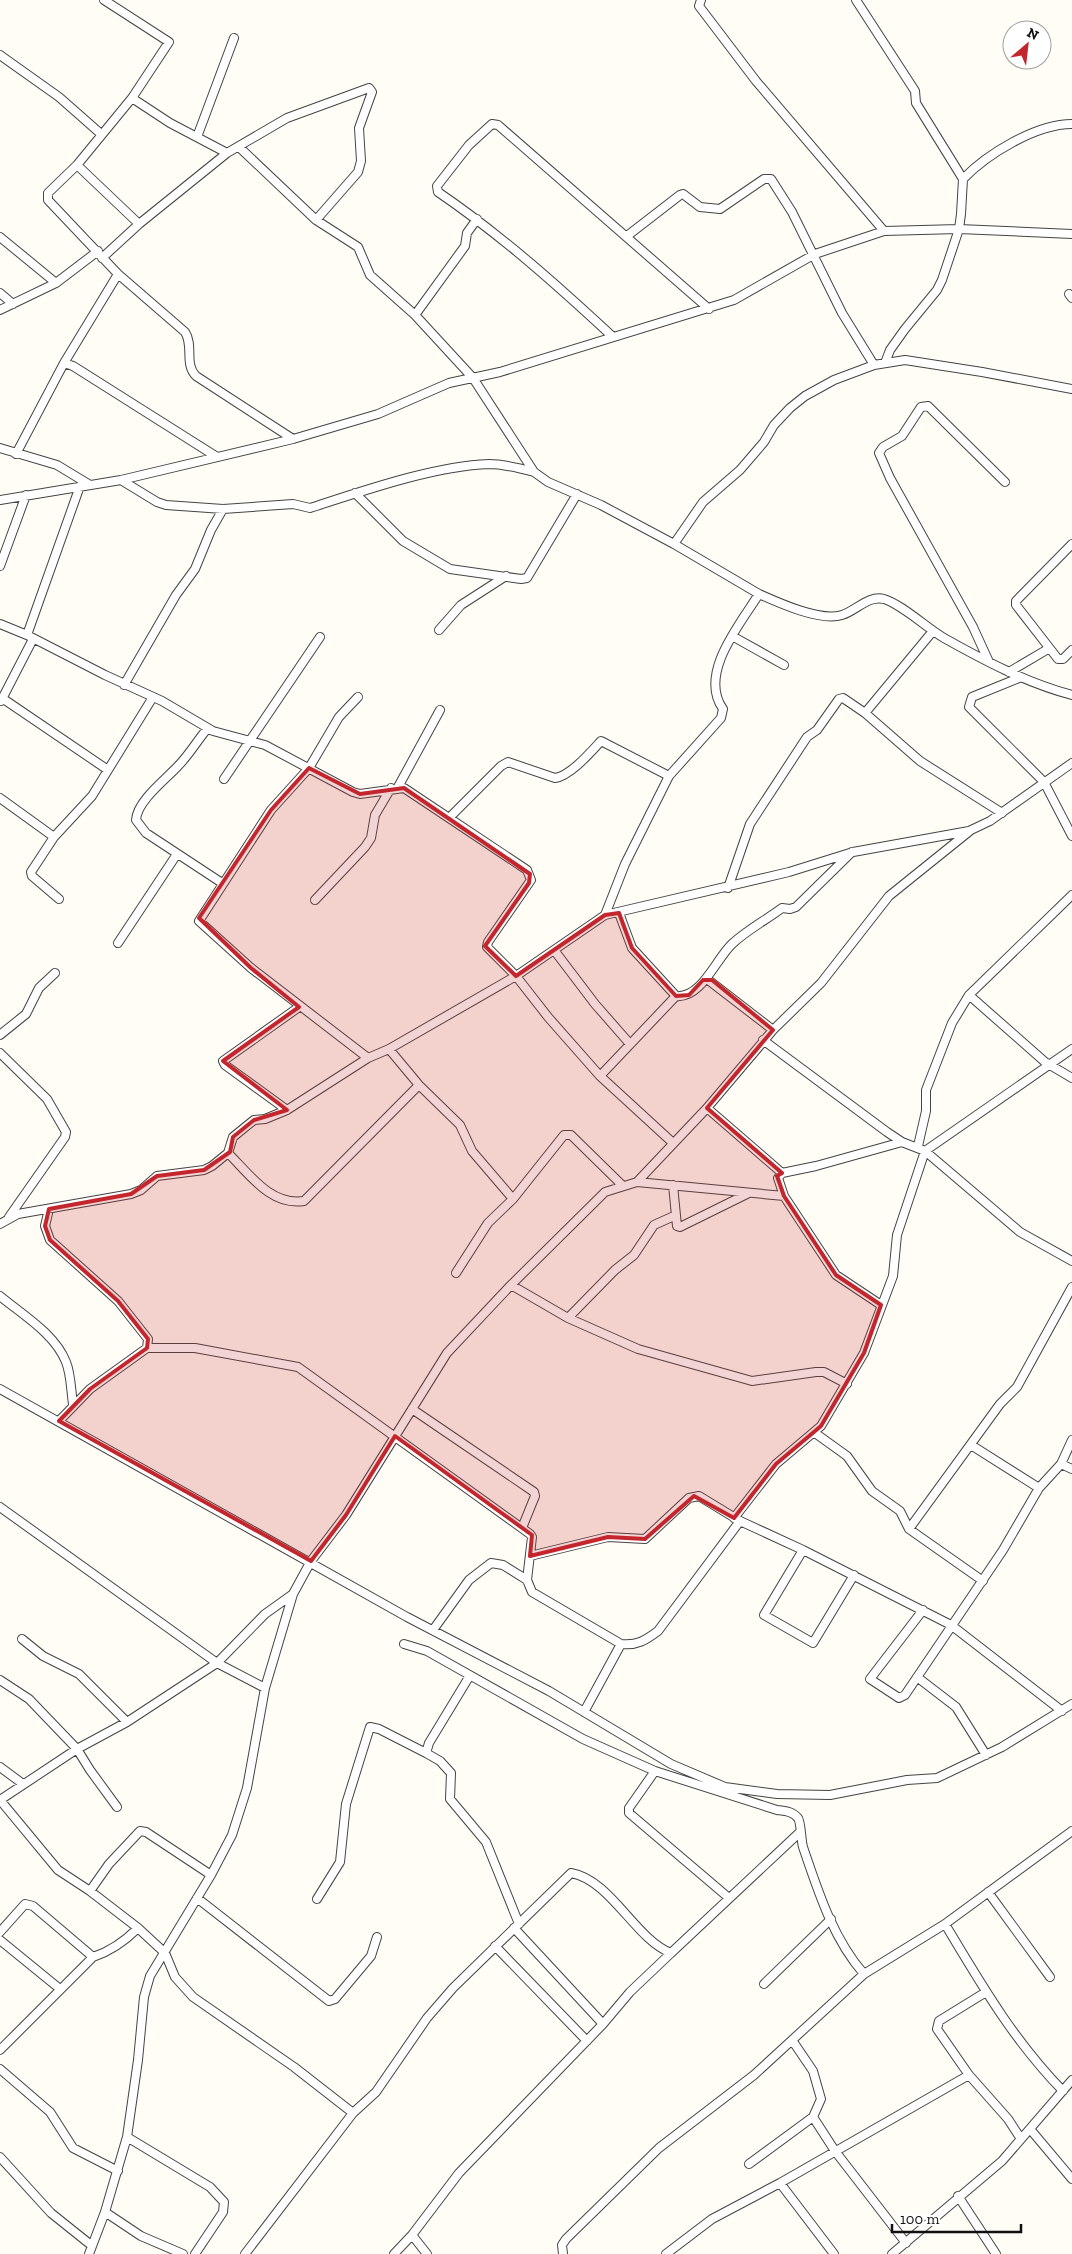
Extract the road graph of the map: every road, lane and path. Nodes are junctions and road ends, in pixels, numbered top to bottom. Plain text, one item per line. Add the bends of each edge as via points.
1 (104, 0) edge
2 (701, 0) edge
3 (856, 0) edge
4 (234, 38) dead end
5 (0, 56) edge
6 (132, 98) junction
7 (1072, 124) edge
8 (101, 134) junction
9 (197, 137) junction
10 (239, 147) junction
11 (227, 153) junction
12 (77, 165) junction
13 (963, 179) junction
14 (478, 219) junction
15 (316, 220) junction
16 (139, 224) junction
17 (959, 229) junction
18 (884, 231) junction
19 (1072, 234) edge
20 (627, 236) junction
21 (0, 238) edge
22 (100, 254) junction
23 (815, 254) junction
24 (118, 274) junction
25 (56, 283) junction
26 (0, 293) edge
27 (13, 304) junction
28 (709, 308) junction
29 (0, 310) edge
30 (415, 315) junction
31 (613, 337) junction
32 (64, 363) junction
33 (885, 363) junction
34 (874, 365) junction
35 (473, 378) junction
36 (1072, 390) edge
37 (293, 439) junction
38 (0, 448) edge
39 (16, 454) junction
40 (217, 457) junction
41 (534, 472) junction
42 (121, 480) junction
43 (1005, 482) dead end
44 (90, 485) junction
45 (80, 486) junction
46 (355, 493) junction
47 (577, 494) junction
48 (26, 495) junction
49 (0, 500) edge
50 (223, 509) junction
51 (674, 544) junction
52 (1072, 544) edge
53 (0, 566) edge
54 (506, 576) junction
55 (759, 594) junction
56 (0, 624) edge
57 (439, 630) dead end
58 (934, 631) junction
59 (732, 636) junction
60 (30, 637) junction
61 (320, 638) dead end
62 (1048, 649) junction
63 (1072, 650) edge
64 (989, 662) junction
65 (784, 665) dead end
66 (1009, 672) junction
67 (1019, 678) junction
68 (124, 685) junction
69 (1072, 695) edge
70 (153, 696) junction
71 (358, 697) dead end
72 (1, 701) edge
73 (440, 710) dead end
74 (864, 713) junction
75 (207, 728) junction
76 (249, 741) junction
77 (1072, 763) edge
78 (309, 768) junction
79 (108, 770) junction
80 (669, 776) junction
81 (224, 778) dead end
82 (1044, 782) junction
83 (394, 788) junction
84 (1, 802) edge
85 (1002, 813) junction
86 (449, 818) junction
87 (971, 830) junction
88 (1072, 836) edge
89 (54, 837) junction
90 (853, 852) junction
91 (176, 854) junction
92 (222, 883) junction
93 (728, 888) junction
94 (1072, 895) edge
95 (59, 899) dead end
96 (315, 900) dead end
97 (619, 913) junction
98 (605, 916) junction
99 (118, 943) dead end
100 (554, 950) junction
101 (55, 974) dead end
102 (516, 976) junction
103 (707, 979) junction
104 (969, 995) junction
105 (676, 996) junction
106 (299, 1007) junction
107 (773, 1030) junction
108 (0, 1035) edge
109 (764, 1040) junction
110 (630, 1044) junction
111 (389, 1049) junction
112 (1072, 1049) edge
113 (0, 1053) edge
114 (368, 1058) junction
115 (1049, 1064) junction
116 (600, 1076) junction
117 (1072, 1078) edge
118 (419, 1085) junction
119 (707, 1108) junction
120 (287, 1110) junction
121 (902, 1142) junction
122 (673, 1143) junction
123 (922, 1148) junction
124 (228, 1153) junction
125 (782, 1173) junction
126 (637, 1182) junction
127 (673, 1185) junction
128 (623, 1186) junction
129 (749, 1193) junction
130 (784, 1196) junction
131 (513, 1199) junction
132 (49, 1209) junction
133 (674, 1216) junction
134 (9, 1218) junction
135 (0, 1224) edge
136 (1072, 1261) edge
137 (456, 1273) dead end
138 (511, 1285) junction
139 (1072, 1286) edge
140 (0, 1296) edge
141 (881, 1304) junction
142 (568, 1318) junction
143 (147, 1348) junction
144 (847, 1384) junction
145 (0, 1389) edge
146 (73, 1404) junction
147 (412, 1409) junction
148 (59, 1421) junction
149 (815, 1433) junction
150 (395, 1436) junction
151 (1072, 1440) edge
152 (972, 1445) junction
153 (1061, 1464) junction
154 (1072, 1469) edge
155 (1038, 1488) junction
156 (0, 1507) edge
157 (737, 1520) junction
158 (522, 1528) junction
159 (909, 1530) junction
160 (803, 1550) junction
161 (530, 1556) junction
162 (310, 1561) junction
163 (854, 1576) junction
164 (527, 1580) junction
165 (983, 1581) junction
166 (293, 1594) junction
167 (923, 1610) junction
168 (952, 1625) junction
169 (433, 1630) junction
170 (22, 1640) dead end
171 (404, 1644) dead end
172 (621, 1644) junction
173 (218, 1663) junction
174 (469, 1676) junction
175 (917, 1677) junction
176 (0, 1680) edge
177 (265, 1688) junction
178 (1072, 1704) edge
179 (1062, 1711) junction
180 (584, 1712) junction
181 (128, 1722) junction
182 (78, 1749) junction
183 (426, 1753) junction
184 (986, 1755) junction
185 (0, 1767) edge
186 (655, 1770) junction
187 (23, 1784) junction
188 (117, 1807) dead end
189 (1072, 1831) edge
190 (799, 1833) junction
191 (211, 1876) junction
192 (90, 1891) junction
193 (988, 1892) junction
194 (197, 1898) junction
195 (728, 1898) junction
196 (317, 1899) dead end
197 (831, 1919) junction
198 (945, 1924) junction
199 (516, 1926) junction
200 (138, 1928) junction
201 (0, 1932) edge
202 (377, 1937) dead end
203 (0, 1940) edge
204 (495, 1946) junction
205 (165, 1953) junction
206 (671, 1953) junction
207 (93, 1958) junction
208 (864, 1974) junction
209 (1050, 1977) dead end
210 (764, 1984) dead end
211 (60, 1989) junction
212 (986, 1992) junction
213 (603, 2024) junction
214 (792, 2040) junction
215 (587, 2041) junction
216 (0, 2050) edge
217 (0, 2069) edge
218 (969, 2075) junction
219 (1072, 2080) edge
220 (1063, 2091) junction
221 (353, 2113) junction
222 (813, 2117) junction
223 (1030, 2129) junction
224 (127, 2137) junction
225 (1021, 2139) junction
226 (836, 2151) junction
227 (0, 2157) edge
228 (749, 2164) dead end
229 (118, 2171) junction
230 (1072, 2179) edge
231 (780, 2183) junction
232 (958, 2196) junction
233 (105, 2212) junction
234 (412, 2235) junction
235 (906, 2243) junction
236 (91, 2245) junction
237 (89, 2254) edge
238 (183, 2254) edge
239 (194, 2254) edge
240 (245, 2254) edge
241 (394, 2254) edge
242 (428, 2254) edge
243 (563, 2254) edge
244 (666, 2254) edge
245 (834, 2254) edge
246 (892, 2254) edge
247 (996, 2254) edge

1 - 6 street via 169,40 167,49
2 - 18 street via 699,6 756,81
3 - 13 street via 915,91 916,103
4 - 9 street
5 - 8 street via 59,97
6 - 8 street
6 - 9 street
7 - 13 street via 1031,134 1001,150
8 - 12 street
9 - 11 street
10 - 11 street
10 - 15 street
10 - 15 street via 287,118 372,89 359,128 361,161 358,172
11 - 16 street
12 - 16 street
12 - 22 street via 46,196
13 - 17 street
14 - 20 street via 438,192 437,186 469,145 495,123
14 - 30 street via 467,233 465,246
14 - 31 street via 544,273
15 - 30 street via 352,240 358,246 370,275
16 - 22 street
17 - 18 street
17 - 19 street
17 - 33 street via 936,290 904,329
18 - 23 street
20 - 23 street via 680,195 684,194 700,208 720,209 767,178 780,191
20 - 28 street
21 - 25 street
22 - 24 street
22 - 25 street
23 - 28 street via 734,300
23 - 34 street via 842,313
24 - 32 street
24 - 37 street via 185,332 189,338 190,367 196,376
25 - 27 street
26 - 27 street
27 - 29 street
28 - 31 street
30 - 35 street
31 - 35 street
32 - 39 street
32 - 40 street
33 - 34 street
33 - 36 street via 925,362
34 - 51 street via 817,388 790,408 740,470 703,502
35 - 37 street via 449,383 378,414
35 - 41 street
37 - 40 street
38 - 39 street
39 - 44 street via 57,465
40 - 42 street
41 - 46 street via 479,465 422,475
41 - 47 street via 548,482
42 - 44 street
42 - 50 street via 158,502
43 - 64 street via 928,406 921,406 902,436 879,453
44 - 45 street
45 - 48 street
45 - 60 street
46 - 50 street via 310,508 293,504
46 - 54 street via 403,541 446,567
47 - 51 street
47 - 54 street via 527,578
48 - 49 street
48 - 53 street
50 - 68 street via 195,569 176,595
51 - 55 street
52 - 62 street via 1016,602
54 - 57 street via 461,605
55 - 58 street via 784,605 829,616 842,616 874,598 884,599
55 - 59 street
56 - 60 street
58 - 64 street
58 - 74 street
59 - 65 street
59 - 80 street via 716,668 717,702 723,710 721,718
60 - 68 street
60 - 72 street
61 - 76 street
62 - 63 street via 1061,660
62 - 66 street
64 - 66 street
66 - 67 street
67 - 69 street
67 - 82 street via 972,697 969,706
68 - 70 street
70 - 75 street
70 - 79 street
71 - 78 street via 339,717
72 - 79 street
73 - 83 street
74 - 85 street via 920,761
74 - 93 street via 843,698 810,734 750,824
75 - 76 street
75 - 91 street via 136,816 146,833
76 - 78 street via 265,745
76 - 81 street
77 - 82 street
78 - 83 street via 360,794
78 - 92 street via 271,810
79 - 89 street via 92,796
80 - 86 street via 601,741 562,777 555,778 508,762
80 - 98 street via 625,864
82 - 85 street
82 - 88 street
83 - 86 street via 404,788
83 - 96 street via 376,815 371,838 365,847
84 - 89 street
85 - 87 street
86 - 102 street via 530,874 529,883 488,942 490,951
87 - 90 street
87 - 107 street via 885,900 821,983
89 - 95 street via 31,872
90 - 93 street
90 - 103 street via 796,907 782,908 733,943
91 - 92 street
91 - 99 street
92 - 106 street via 198,921
93 - 97 street
94 - 104 street
97 - 98 street
97 - 105 street via 632,948
98 - 100 street
100 - 102 street
100 - 110 street
101 - 108 street via 39,988 26,1014
102 - 111 street
102 - 116 street
103 - 105 street via 688,995
103 - 107 street
104 - 115 street
104 - 123 street via 952,1023 926,1090
105 - 110 street
106 - 114 street
106 - 120 street via 223,1061
107 - 109 street
109 - 119 street
109 - 121 street
110 - 116 street
111 - 114 street
111 - 118 street
112 - 115 street
113 - 134 street via 47,1099 66,1132
114 - 120 street
115 - 117 street
115 - 123 street
116 - 122 street
118 - 124 street via 304,1201 289,1202 269,1194
118 - 131 street via 460,1125 472,1151
119 - 122 street
119 - 125 street
120 - 124 street via 254,1120 233,1137
121 - 123 street
121 - 125 street
122 - 126 street
123 - 136 street via 1020,1232
123 - 141 street via 897,1235 895,1266
124 - 132 street via 204,1170 153,1178 142,1190 131,1194
125 - 130 street via 778,1178
126 - 127 street
126 - 128 street
127 - 129 street
127 - 133 street
128 - 131 street via 567,1133
128 - 138 street via 605,1192
129 - 130 street
129 - 133 street via 685,1226 677,1226
130 - 141 street via 836,1275
131 - 137 street via 488,1223
132 - 134 street
132 - 143 street via 45,1226 50,1240 118,1301 148,1339
133 - 142 street via 654,1225 634,1255
134 - 135 street
138 - 142 street
138 - 147 street via 452,1347
139 - 152 street via 1017,1387 1000,1404
140 - 146 street via 58,1348 66,1363
141 - 144 street via 864,1353
142 - 144 street via 638,1350 752,1381 824,1372
143 - 146 street
143 - 150 street via 195,1348 298,1367
144 - 149 street
145 - 148 street
146 - 148 street
147 - 150 street
147 - 158 street via 534,1492
148 - 162 street
149 - 157 street via 776,1464
149 - 159 street via 847,1456 872,1491 900,1511
150 - 158 street
150 - 162 street via 346,1516
151 - 153 street
152 - 155 street
152 - 159 street
153 - 154 street
153 - 155 street
155 - 165 street
156 - 173 street
157 - 160 street
157 - 161 street via 694,1496 645,1539 608,1536
157 - 172 street via 658,1630 644,1641
158 - 161 street via 532,1537
159 - 165 street
160 - 163 street
160 - 163 street via 764,1615 813,1643
161 - 164 street
162 - 166 street
162 - 169 street
163 - 167 street
164 - 169 street via 504,1565 491,1564 469,1580
164 - 172 street via 532,1592
165 - 168 street
166 - 173 street via 265,1614
166 - 177 street
167 - 168 street
167 - 175 street via 870,1679 902,1698
168 - 175 street
168 - 179 street
169 - 180 street
170 - 181 street via 42,1656 79,1674
171 - 174 street via 427,1651
172 - 180 street
173 - 177 street
173 - 181 street
174 - 183 street
174 - 186 street via 583,1739
175 - 184 street via 956,1707
176 - 182 street via 29,1699
177 - 191 street via 247,1788 232,1835
178 - 179 street
179 - 184 street
180 - 184 street via 690,1773 725,1786 777,1794 830,1795 907,1780 930,1780
181 - 182 street
182 - 187 street
182 - 188 street
183 - 196 street via 380,1729 370,1728 346,1804 340,1862
183 - 199 street via 440,1760 451,1773 450,1799 486,1842
185 - 187 street
186 - 190 street via 792,1812 799,1819
186 - 195 street via 629,1808 629,1814
187 - 192 street via 0,1800 58,1870
189 - 193 street
190 - 195 street
190 - 197 street
191 - 192 street via 140,1831 109,1864
191 - 194 street
192 - 200 street
193 - 198 street
193 - 209 street
194 - 202 street via 329,2001 335,1999 371,1956
194 - 205 street
195 - 206 street
197 - 208 street
197 - 210 street
198 - 208 street
198 - 212 street
199 - 204 street
199 - 206 street via 564,1878 571,1873 578,1874 596,1884 640,1929
199 - 213 street
200 - 205 street
200 - 207 street via 106,1953
201 - 207 street via 25,1904 33,1906
203 - 211 street
204 - 215 street
204 - 221 street via 452,1988 376,2092
205 - 221 street via 175,1977 194,1997
205 - 224 street via 150,1976 144,1996
206 - 213 street via 630,1992
207 - 211 street
208 - 214 street
211 - 216 street
212 - 218 street via 939,2021 937,2029
212 - 220 street via 1034,2062
213 - 215 street
214 - 222 street via 813,2072 821,2098
214 - 243 street via 754,2075 659,2148 566,2239 562,2244
215 - 234 street via 459,2173
217 - 229 street via 50,2112 73,2148
218 - 225 street via 1008,2119
218 - 226 street
219 - 220 street
220 - 223 street
221 - 240 street
222 - 226 street
222 - 228 street
223 - 225 street
223 - 230 street
224 - 229 street
224 - 239 street via 210,2187 224,2202 223,2212
225 - 232 street via 1002,2161
226 - 231 street
226 - 235 street
227 - 236 street via 51,2212
229 - 233 street
231 - 244 street via 712,2219
231 - 245 street
232 - 235 street
232 - 247 street
233 - 236 street
233 - 238 street via 141,2236
234 - 241 street
234 - 242 street
235 - 246 street
236 - 237 street

